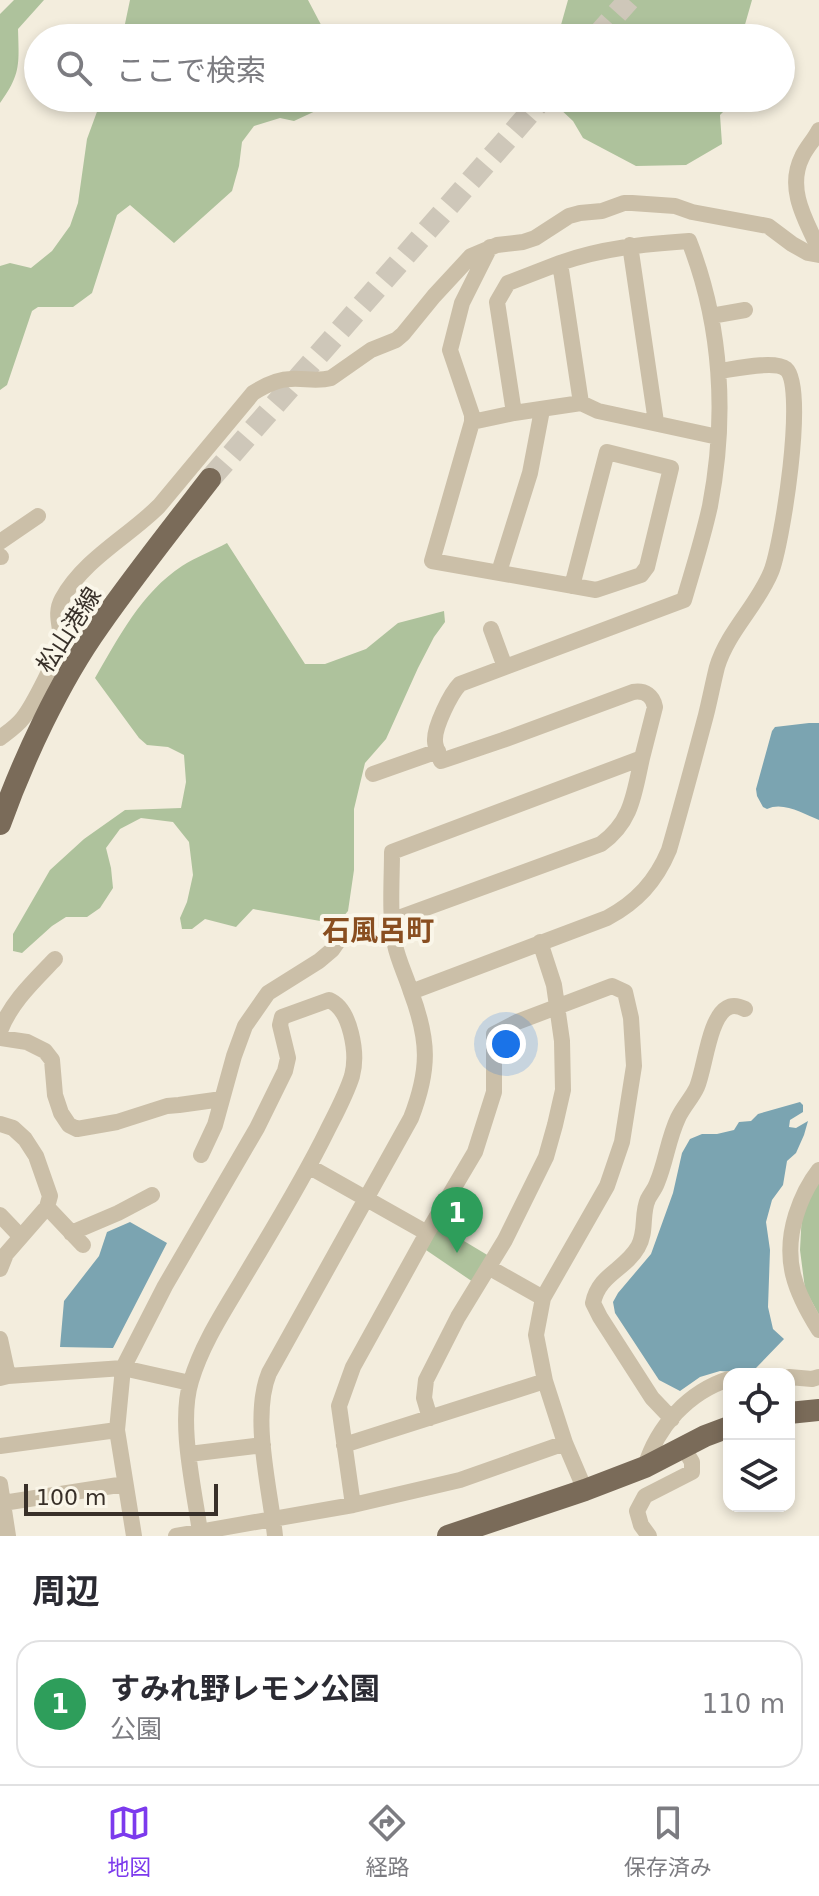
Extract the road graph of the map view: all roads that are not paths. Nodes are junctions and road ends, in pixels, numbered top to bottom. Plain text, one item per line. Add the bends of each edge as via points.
1 (819, 130) edge
2 (692, 212) junction
3 (689, 241) junction
4 (630, 245) junction
5 (490, 247) junction
6 (819, 249) edge
7 (819, 255) edge
8 (560, 263) junction
9 (745, 310) dead end
10 (711, 316) junction
11 (720, 371) junction
12 (581, 403) junction
13 (542, 410) junction
14 (514, 413) junction
15 (472, 422) junction
16 (656, 422) junction
17 (718, 437) junction
18 (210, 479) tunnel mouth
19 (38, 516) dead end
20 (0, 542) edge
21 (499, 572) junction
22 (572, 586) junction
23 (491, 629) dead end
24 (505, 667) junction
25 (0, 738) edge
26 (438, 751) junction
27 (642, 758) junction
28 (373, 774) dead end
29 (0, 824) edge
30 (393, 920) junction
31 (339, 940) dead end
32 (540, 942) junction
33 (55, 959) dead end
34 (411, 992) junction
35 (558, 1007) junction
36 (745, 1009) dead end
37 (0, 1031) edge
38 (0, 1038) edge
39 (222, 1099) junction
40 (0, 1124) edge
41 (201, 1155) dead end
42 (310, 1167) junction
43 (819, 1170) edge
44 (152, 1195) dead end
45 (366, 1198) junction
46 (47, 1207) junction
47 (0, 1215) edge
48 (427, 1233) junction
49 (21, 1237) junction
50 (490, 1268) junction
51 (0, 1269) edge
52 (543, 1298) junction
53 (819, 1330) edge
54 (0, 1339) edge
55 (123, 1368) junction
56 (4, 1377) edge
57 (819, 1377) edge
58 (795, 1378) edge
59 (545, 1381) junction
60 (723, 1382) edge
61 (190, 1383) junction
62 (819, 1410) edge
63 (795, 1412) edge
64 (430, 1418) junction
65 (672, 1419) junction
66 (117, 1430) junction
67 (723, 1430) edge
68 (565, 1443) junction
69 (263, 1445) junction
70 (344, 1445) junction
71 (0, 1446) edge
72 (683, 1447) junction
73 (189, 1454) junction
74 (645, 1467) junction
75 (0, 1484) edge
76 (125, 1484) junction
77 (585, 1490) junction
78 (3, 1503) junction
79 (353, 1505) junction
80 (273, 1518) junction
81 (492, 1529) edge
82 (200, 1532) junction
83 (8, 1536) edge
84 (134, 1536) edge
85 (176, 1536) edge
86 (275, 1536) edge
87 (448, 1536) edge
88 (649, 1536) edge

1 - 6 street via 801,158 795,182 800,208
2 - 3 street
2 - 5 street via 624,203 569,216 523,242
2 - 7 street via 768,226
3 - 4 street
3 - 10 street
4 - 8 street
4 - 16 street
5 - 15 street via 462,303 450,350
5 - 25 street via 463,263 396,340 331,378 292,378 253,393 159,506 88,565 68,589 57,614 61,640 56,656 25,716
8 - 12 street
8 - 14 street via 508,283 497,302
9 - 10 street
10 - 11 street
11 - 17 street
11 - 32 street via 778,366 793,382 790,476 771,574 723,651 669,850 657,875 624,909
12 - 13 street
12 - 16 street
13 - 14 street
13 - 21 street via 530,473
14 - 15 street
15 - 21 street via 432,561
16 - 17 street
17 - 24 street via 710,505 684,600
18 - 29 main road, 松山港線 via 97,628 44,721
19 - 20 street
21 - 22 street
22 - 22 street via 596,590 641,575 671,468 607,452
23 - 24 street
24 - 26 street via 454,690 436,731
26 - 27 street via 441,761 639,691 651,697 655,710
26 - 28 street
27 - 30 street via 628,813 601,844
27 - 30 street via 392,852
30 - 34 street
31 - 39 street via 319,961 268,993 245,1026
32 - 34 street
32 - 35 street
33 - 37 street via 20,997
34 - 45 street via 425,1039 424,1079 411,1118
35 - 48 street via 494,1034 494,1092 475,1152
35 - 50 street via 563,1090 555,1125 546,1157
35 - 52 street via 612,986 625,992 634,1066 622,1142 607,1186
36 - 65 street via 725,1008 718,1018 702,1076 679,1115 648,1198 639,1245 598,1286 593,1303 652,1398
38 - 39 street via 45,1051 52,1060 61,1113 77,1129 167,1106
39 - 41 street
40 - 46 street via 13,1128 36,1156 50,1196
42 - 45 street
42 - 55 street via 355,1062 342,1010 329,1000 282,1017 285,1071
42 - 61 street via 215,1326
43 - 53 street via 799,1205 789,1253 798,1293
44 - 46 street via 138,1208 77,1239
45 - 48 street
45 - 69 street via 269,1373 260,1419
46 - 49 street
47 - 49 street
48 - 70 street via 353,1367 339,1406
49 - 51 street
50 - 52 street
50 - 64 street via 426,1380
52 - 59 street via 536,1335
54 - 56 street
55 - 56 street
55 - 61 street
55 - 66 street
57 - 58 street
59 - 64 street
59 - 68 street
60 - 65 street via 702,1391
61 - 73 street
62 - 63 main road
64 - 70 street
65 - 74 street via 651,1446
66 - 71 street
66 - 76 street
67 - 72 main road
68 - 77 street
68 - 79 street via 460,1480
69 - 73 street
69 - 80 street
70 - 79 street
72 - 74 main road
72 - 88 street via 692,1472 645,1496 637,1511
73 - 82 street
74 - 77 main road
75 - 78 street
76 - 78 street
76 - 84 street
77 - 81 main road
78 - 83 street
79 - 80 street
80 - 82 street
80 - 86 street
81 - 87 main road
82 - 85 street

